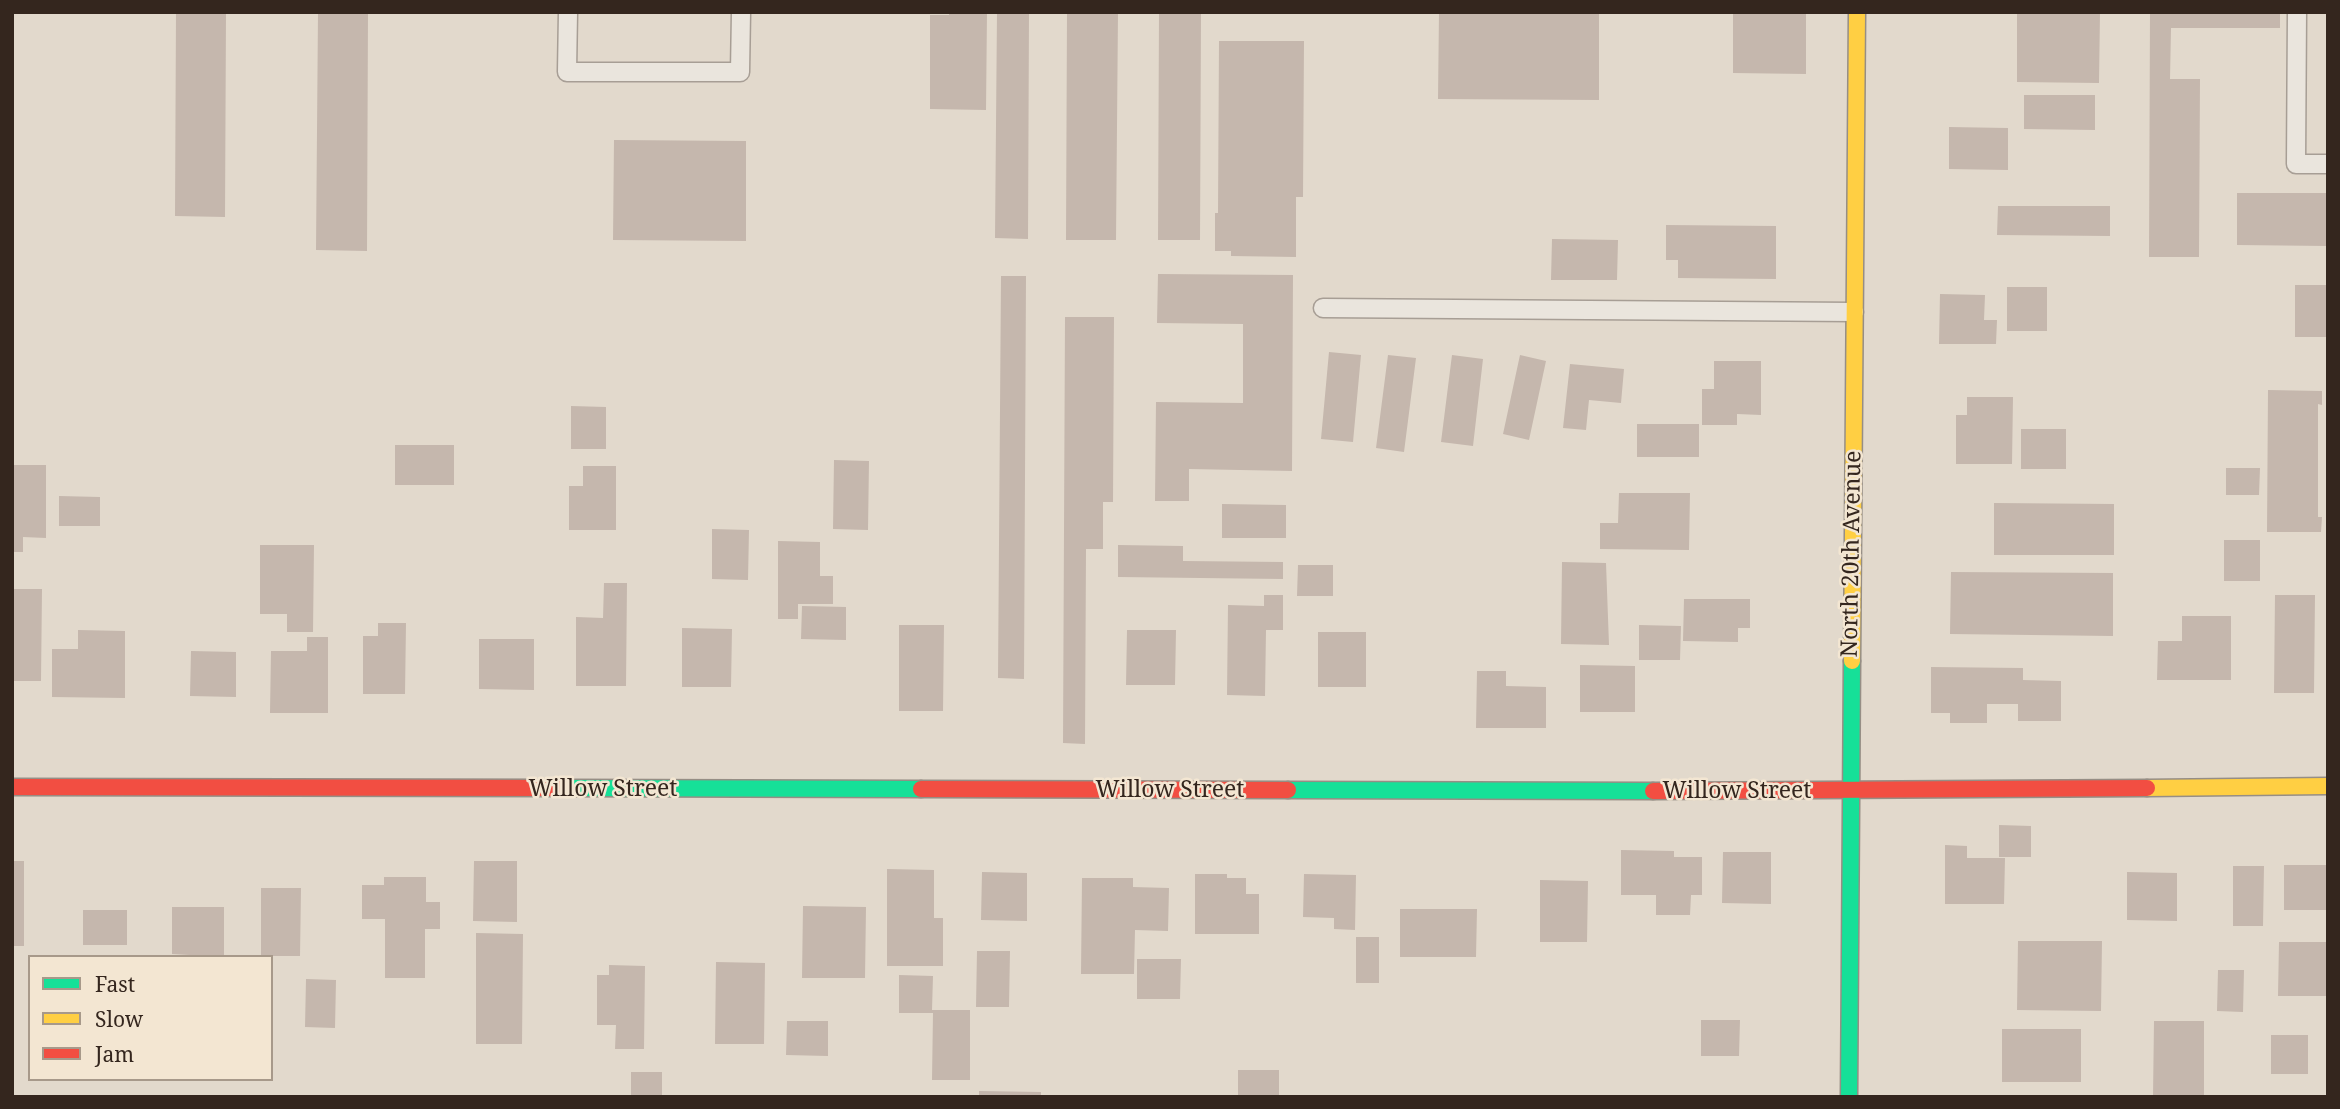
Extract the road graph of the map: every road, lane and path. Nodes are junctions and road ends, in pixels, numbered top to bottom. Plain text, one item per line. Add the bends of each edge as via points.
1 (568, 12) edge
2 (741, 12) edge
3 (1857, 12) edge
4 (2297, 12) edge
5 (2328, 164) edge
6 (1323, 308) dead end
7 (1854, 312) junction
8 (2328, 786) edge
9 (12, 787) edge
10 (1850, 791) junction
11 (1849, 1097) edge

1 - 2 lane via 568,72 740,72
3 - 7 street, North 20th Avenue
4 - 5 lane via 2296,164
6 - 7 lane
7 - 10 street, North 20th Avenue
8 - 10 street, Willow Street
9 - 10 street, Willow Street
10 - 11 street, North 20th Avenue

